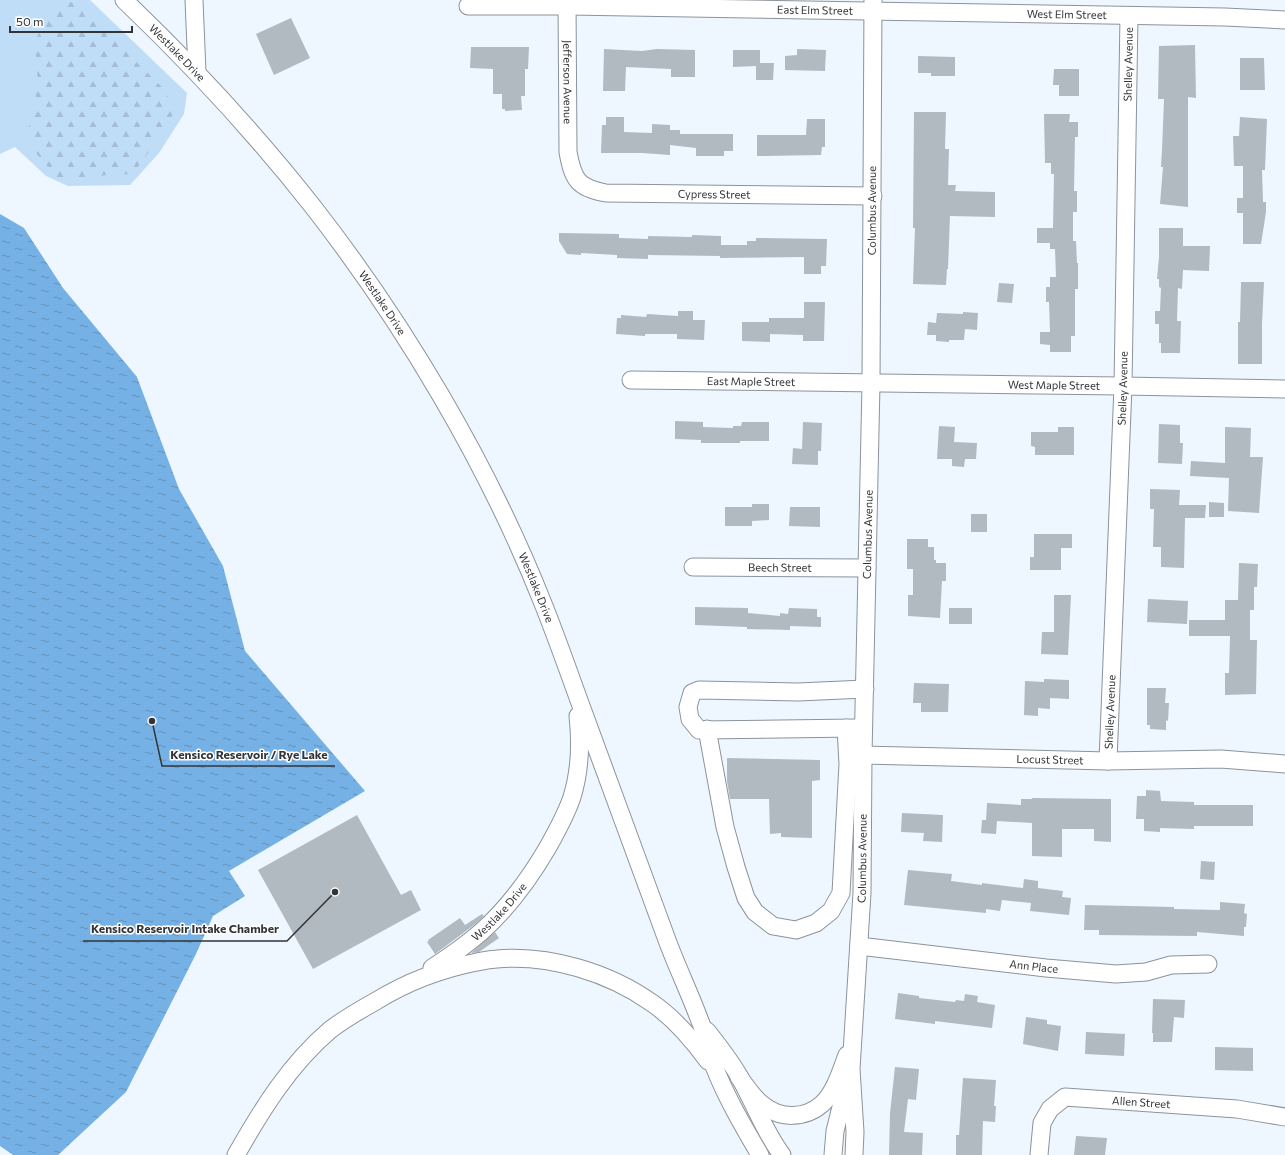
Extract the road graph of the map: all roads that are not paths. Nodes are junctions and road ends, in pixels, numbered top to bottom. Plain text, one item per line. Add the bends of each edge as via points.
1 (124, 0) edge
2 (194, 0) edge
3 (568, 3) edge
4 (468, 6) dead end
5 (873, 6) edge
6 (1129, 16) junction
7 (1285, 20) edge
8 (197, 72) junction
9 (570, 163) joint
10 (873, 196) junction
11 (631, 380) dead end
12 (871, 384) junction
13 (1123, 386) junction
14 (1285, 389) edge
15 (692, 567) dead end
16 (867, 568) junction
17 (563, 658) junction
18 (865, 689) junction
19 (846, 728) junction
20 (863, 728) junction
21 (707, 729) junction
22 (863, 755) junction
23 (1108, 761) junction
24 (1285, 764) edge
25 (859, 946) junction
26 (1208, 964) dead end
27 (391, 992) junction
28 (701, 1022) junction
29 (853, 1038) junction
30 (851, 1069) junction
31 (739, 1077) junction
32 (722, 1085) junction
33 (1285, 1116) edge
34 (741, 1124) junction
35 (236, 1155) edge
36 (756, 1155) edge
37 (760, 1155) edge
38 (782, 1155) edge
39 (833, 1155) edge
40 (854, 1155) edge
41 (1039, 1155) edge

1 - 8 street, Westlake Drive
2 - 8 street
3 - 4 street, East Elm Street
3 - 5 street, East Elm Street
3 - 9 street, Jefferson Avenue
5 - 6 street, West Elm Street
5 - 10 street, Columbus Avenue
6 - 7 street, West Elm Street
6 - 13 street, Shelley Avenue
8 - 17 street, Westlake Drive via 313,207 376,293 407,342 439,394 492,492 542,600
9 - 10 street, Cypress Street via 576,178 583,186 606,193
10 - 12 street, Columbus Avenue
11 - 12 street, East Maple Street
12 - 13 street, West Maple Street
12 - 16 street, Columbus Avenue
13 - 14 street, West Maple Street
13 - 23 street, Shelley Avenue
15 - 16 street, Beech Street
16 - 18 street, Columbus Avenue
17 - 27 street, Westlake Drive via 577,707 580,738 578,768 572,797 559,827 523,885 481,932 455,953
17 - 28 street, Westlake Drive via 669,944
18 - 20 street, Columbus Avenue
18 - 21 street via 798,692 699,690 692,693 688,707 690,719 698,730
19 - 20 street
19 - 21 street
19 - 21 street via 848,764 841,893 831,911 816,923 796,930 773,926 755,912 746,898 725,828
20 - 22 street, Columbus Avenue
22 - 23 street, Locust Street
22 - 25 street, Columbus Avenue
23 - 24 street, Locust Street via 1221,759
25 - 26 street, Ann Place via 1116,974 1146,972 1171,965
25 - 29 street, Columbus Avenue
27 - 32 street, Westlake Drive via 424,977 497,958 534,959 565,965 596,974 652,1003 676,1022 698,1046
27 - 35 street, Westlake Drive via 331,1029 306,1053 266,1105
28 - 31 street
28 - 32 street via 713,1065
29 - 30 street, Columbus Avenue
29 - 31 street via 831,1092 822,1104 800,1115 787,1116 762,1105
30 - 39 street, Columbus Avenue via 835,1131
30 - 40 street, Columbus Avenue
31 - 38 street
32 - 34 street
33 - 41 street, Allen Street via 1237,1109 1065,1097 1050,1109 1042,1123
34 - 36 street
34 - 37 street

